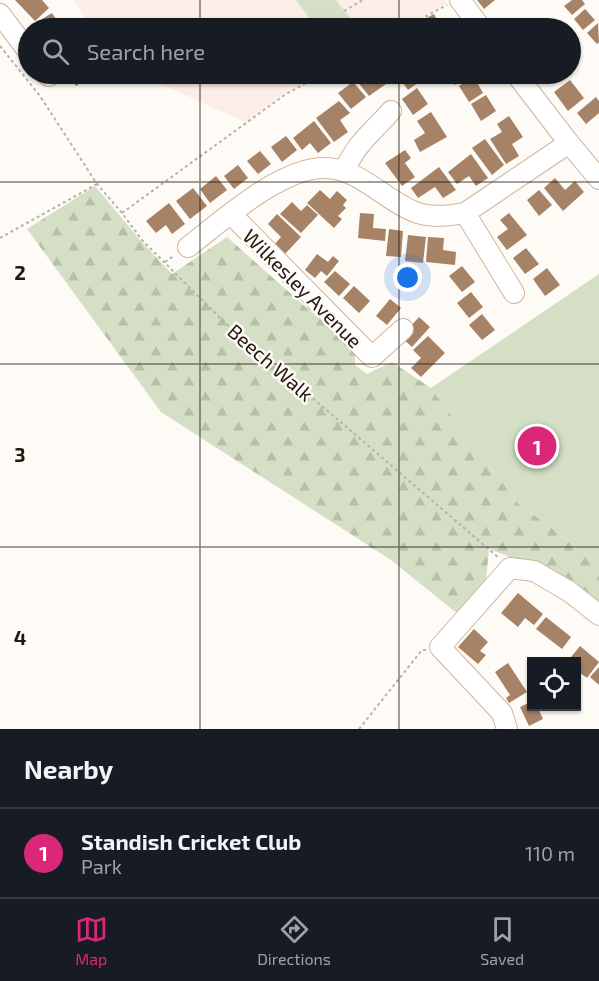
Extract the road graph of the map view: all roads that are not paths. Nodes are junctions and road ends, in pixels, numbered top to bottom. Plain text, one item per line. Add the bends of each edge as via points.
1 (458, 0) edge
2 (0, 14) edge
3 (473, 18) edge
4 (18, 38) edge
5 (524, 84) edge
6 (391, 111) dead end
7 (569, 143) junction
8 (344, 171) junction
9 (599, 179) edge
10 (465, 213) junction
11 (231, 214) junction
12 (188, 247) dead end
13 (514, 293) dead end
14 (403, 329) dead end
15 (599, 615) edge
16 (507, 729) edge

1 - 3 street
2 - 4 street
5 - 7 street
6 - 8 street via 366,135
7 - 9 street
7 - 10 street
8 - 10 street via 415,212 436,216
8 - 11 street via 325,168 288,177
10 - 13 street
11 - 12 street
11 - 14 street, Wilkesley Avenue via 372,357
15 - 16 street via 534,571 510,568 440,647 502,713

